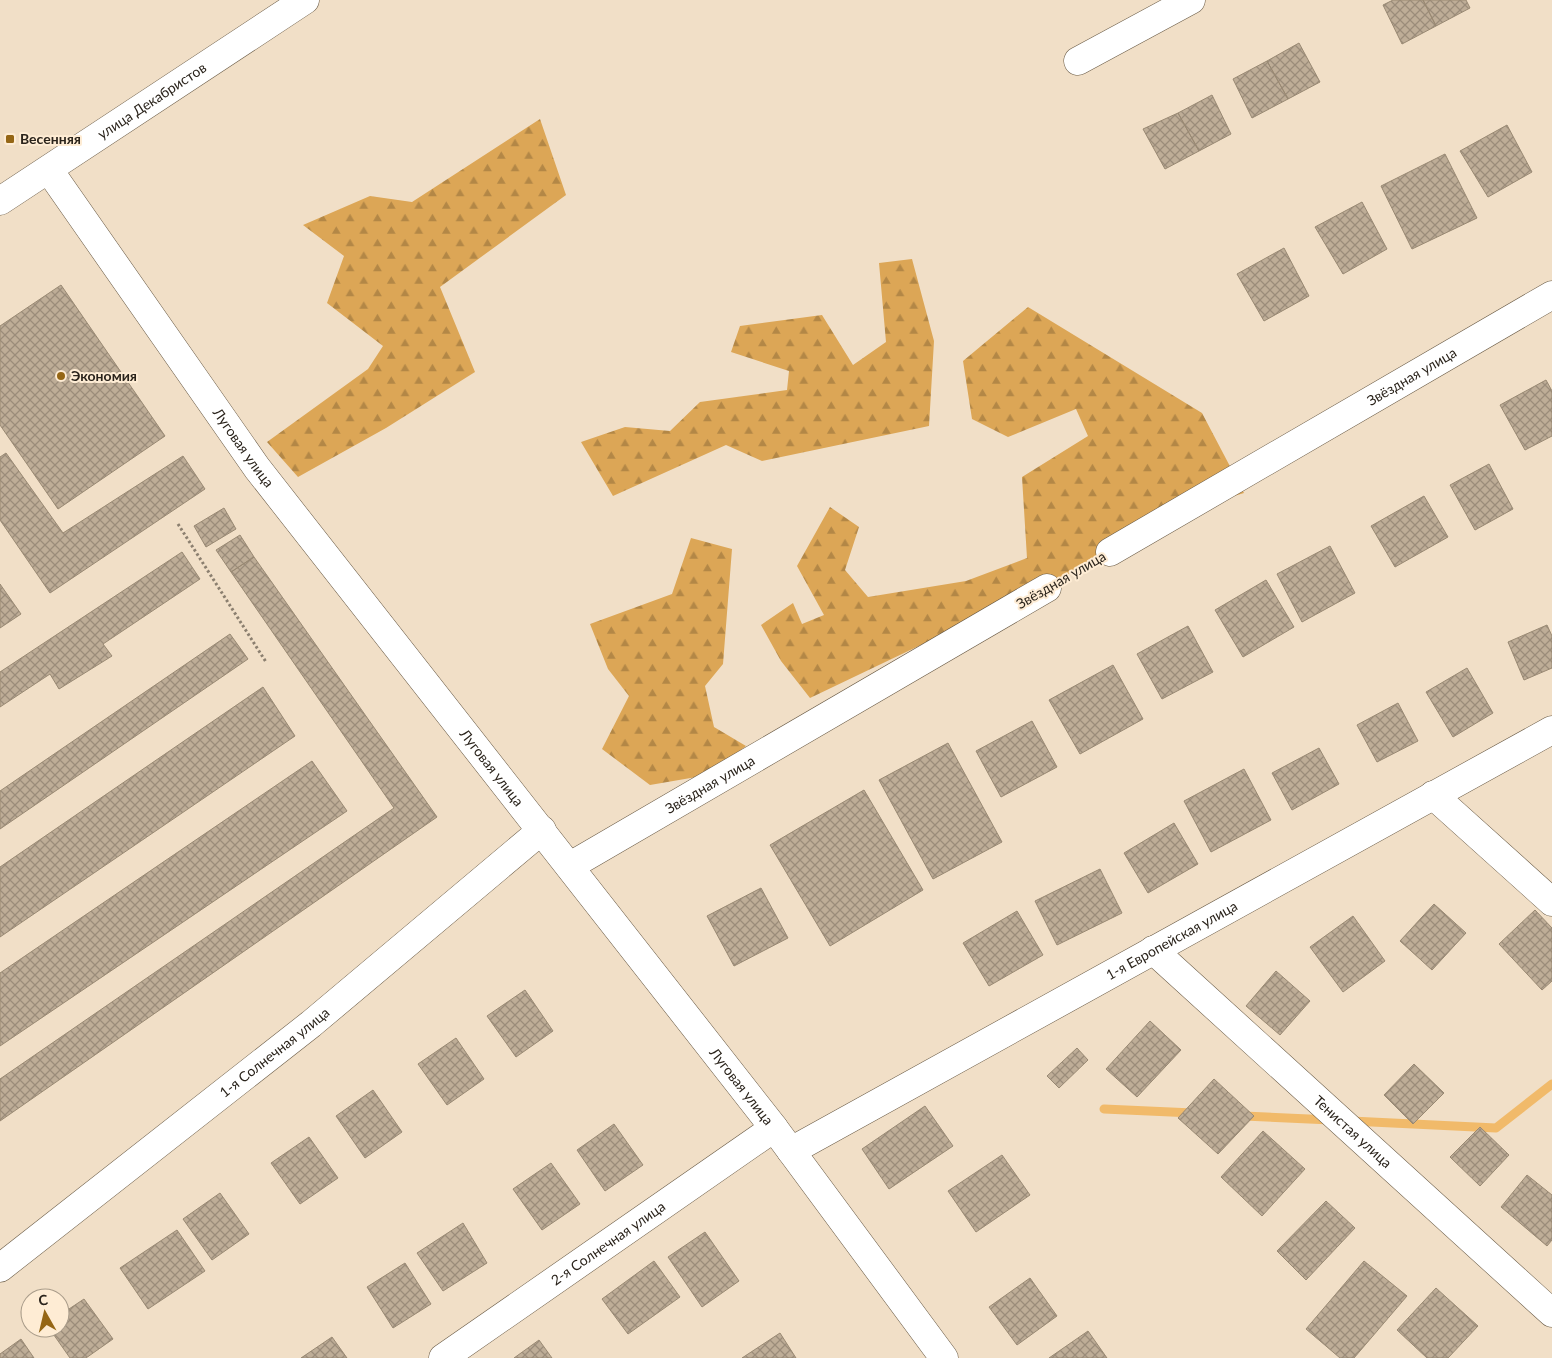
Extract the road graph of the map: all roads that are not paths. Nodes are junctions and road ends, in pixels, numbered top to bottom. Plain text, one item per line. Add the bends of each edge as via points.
1 (305, 0) edge
2 (1191, 0) edge
3 (1078, 62) dead end
4 (49, 170) junction
5 (0, 201) edge
6 (1552, 295) edge
7 (1110, 552) road end
8 (1047, 588) road end
9 (1552, 730) edge
10 (1433, 795) junction
11 (542, 830) junction
12 (570, 866) junction
13 (1552, 902) edge
14 (1153, 950) junction
15 (774, 1128) junction
16 (791, 1151) junction
17 (0, 1268) edge
18 (1552, 1312) edge
19 (444, 1358) edge
20 (944, 1358) edge

1 - 4 street, улица Декабристов
2 - 3 street
4 - 5 street, улица Декабристов
4 - 11 street, Луговая улица via 257,468
6 - 7 street, Звёздная улица
8 - 12 street, Звёздная улица
9 - 10 street, 1-я Европейская улица
10 - 13 street
10 - 14 street, 1-я Европейская улица
11 - 12 street, Луговая улица
11 - 17 street, 1-я Солнечная улица via 311,1024
12 - 15 street, Луговая улица
14 - 16 street, 1-я Европейская улица
14 - 18 street, Тенистая улица
15 - 16 street, Луговая улица
15 - 19 street, 2-я Солнечная улица
16 - 20 street, Луговая улица

